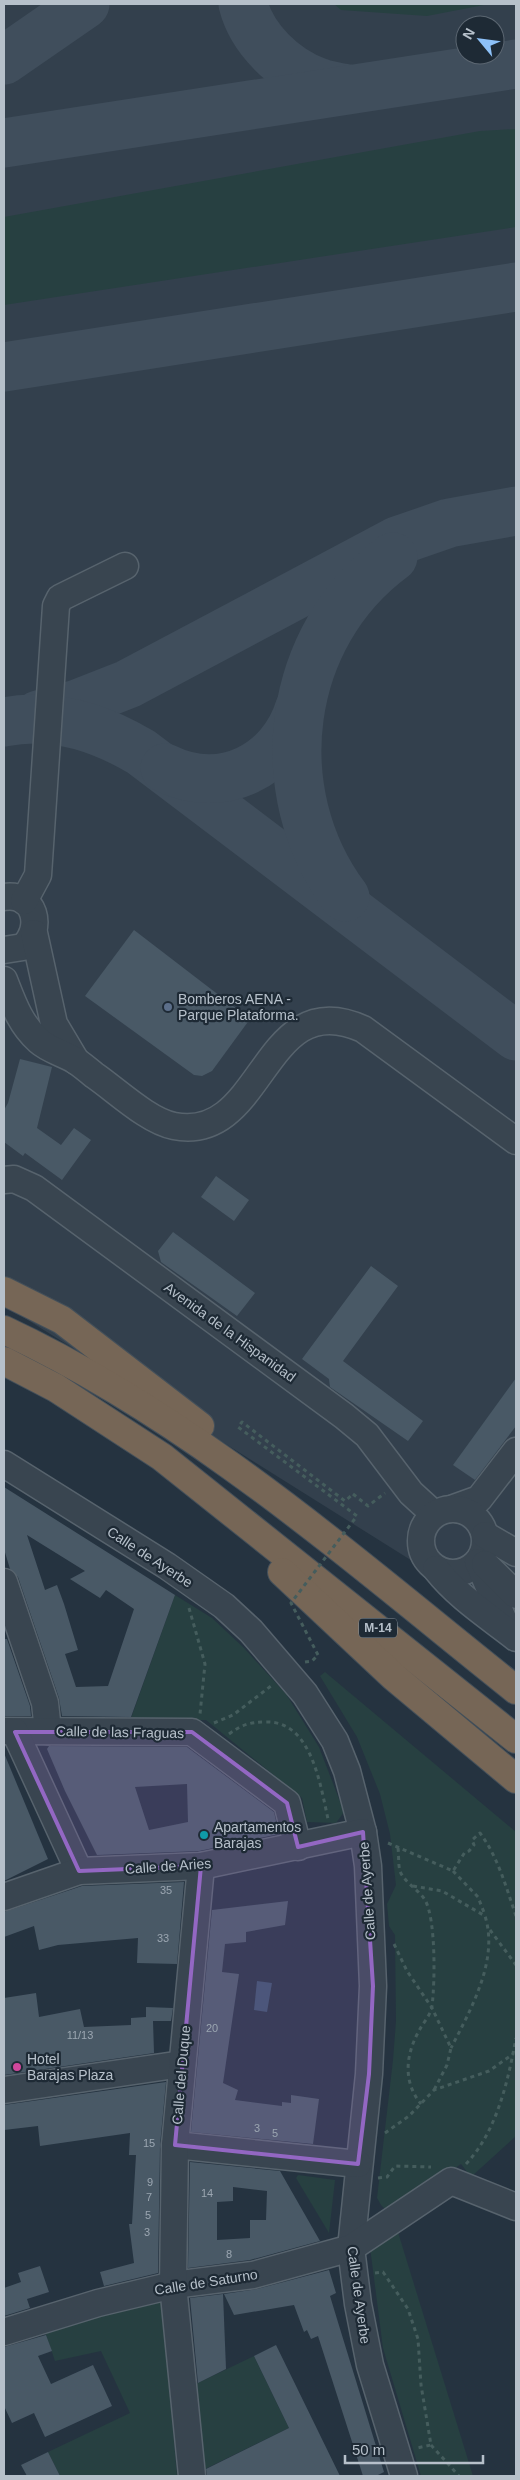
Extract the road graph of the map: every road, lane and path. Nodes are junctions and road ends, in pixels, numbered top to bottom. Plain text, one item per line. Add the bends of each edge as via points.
1 (125, 566) dead end
2 (14, 899) edge
3 (34, 933) junction
4 (4, 950) edge
5 (4, 980) edge
6 (76, 1062) junction
7 (516, 1142) edge
8 (4, 1180) edge
9 (4, 1291) edge
10 (4, 1330) edge
11 (4, 1361) edge
12 (516, 1450) edge
13 (4, 1464) edge
14 (516, 1478) edge
15 (259, 1485) junction
16 (353, 1494) dead end
17 (444, 1511) junction
18 (240, 1518) junction
19 (482, 1547) junction
20 (516, 1553) edge
21 (436, 1568) junction
22 (4, 1582) edge
23 (194, 1586) junction
24 (506, 1595) edge
25 (462, 1597) junction
26 (513, 1636) edge
27 (312, 1661) dead end
28 (288, 1672) junction
29 (516, 1690) edge
30 (201, 1725) junction
31 (48, 1730) junction
32 (9, 1731) edge
33 (226, 1738) dead end
34 (516, 1739) edge
35 (516, 1779) edge
36 (328, 1822) dead end
37 (363, 1832) junction
38 (388, 1843) dead end
39 (298, 1847) junction
40 (398, 1848) junction
41 (201, 1866) junction
42 (454, 1870) junction
43 (79, 1871) junction
44 (413, 1886) junction
45 (4, 1897) edge
46 (485, 1916) junction
47 (516, 1916) edge
48 (490, 1930) junction
49 (393, 1941) dead end
50 (516, 1965) edge
51 (432, 2008) junction
52 (516, 2038) edge
53 (451, 2048) junction
54 (513, 2053) junction
55 (182, 2064) junction
56 (4, 2090) edge
57 (434, 2090) junction
58 (421, 2104) junction
59 (382, 2135) dead end
60 (175, 2145) junction
61 (367, 2171) junction
62 (451, 2181) junction
63 (516, 2208) edge
64 (351, 2248) junction
65 (173, 2285) junction
66 (4, 2332) edge
67 (431, 2445) dead end
68 (192, 2476) edge
69 (404, 2476) edge
70 (459, 2476) edge

1 - 2 street via 60,598 56,606 38,875
2 - 3 street via 34,915
3 - 4 street via 22,947
3 - 6 street via 54,1024
5 - 6 street via 18,1017 40,1042
6 - 7 street via 155,1119 173,1126 199,1126 223,1117 236,1106 282,1042 295,1031 312,1022 347,1022 363,1029
8 - 17 street, Avenida de la Hispanidad via 14,1179 34,1188 344,1416 366,1435 411,1493
9 - 15 highway via 62,1320 97,1345 225,1447
10 - 15 highway, M-14 via 96,1376
11 - 18 highway, M-14 via 106,1419 162,1457
12 - 17 street via 480,1499
13 - 23 street, Calle de Ayerbe
14 - 19 street via 494,1508
15 - 29 highway, M-14
16 - 27 path, bridge via 345,1501 242,1422 238,1427 357,1516 291,1603 318,1655
17 - 19 street via 464,1510 473,1515
17 - 21 street via 426,1524 421,1542 427,1560
18 - 34 highway, M-14
18 - 35 highway via 271,1562 394,1677
19 - 20 street
19 - 21 street via 469,1569 447,1573
19 - 24 street
21 - 25 street
22 - 31 street via 45,1703
23 - 28 street, Calle de Ayerbe via 224,1606
23 - 30 path via 187,1602 205,1664
24 - 25 street
24 - 26 street
25 - 26 street
28 - 30 path via 233,1715
28 - 37 street, Calle de Ayerbe via 335,1741 347,1771
30 - 31 street, Calle de las Fraguas
30 - 39 street, Calle de las Fraguas via 287,1803
31 - 32 street, Calle de las Fraguas
32 - 43 street
33 - 36 path via 243,1724 278,1721 290,1727 311,1755
37 - 39 street, Calle de Aries
37 - 61 street, Calle de Ayerbe via 368,1866 373,1986
38 - 40 path
39 - 41 street, Calle de Aries
40 - 42 path
40 - 44 path via 400,1872
41 - 43 street, Calle de Aries
41 - 55 street, Calle del Duque
42 - 46 path via 478,1897
42 - 47 path via 465,1852 474,1845 472,1840 480,1833 490,1846
43 - 45 street, Calle de Aries
44 - 46 path via 442,1891
44 - 51 path via 425,1900 430,1918
46 - 48 path
48 - 50 path
48 - 53 path via 488,1955 480,1984
49 - 51 path via 407,1971
51 - 53 path
51 - 58 path via 411,2046 408,2061 409,2080
52 - 54 path
53 - 57 path via 447,2065
54 - 57 path via 489,2071
54 - 62 path via 492,2122 477,2152
55 - 56 street
55 - 60 street, Calle del Duque
57 - 58 path
58 - 59 path
60 - 61 street
60 - 65 street, Calle del Duque
61 - 62 path via 387,2177 395,2166 438,2167
61 - 64 street, Calle de Ayerbe
62 - 63 street
62 - 64 street, Calle de Saturno
64 - 65 street, Calle de Saturno via 253,2276
64 - 69 street, Calle de Ayerbe via 370,2365
65 - 66 street, Calle de Saturno via 98,2303
65 - 68 street, Calle del Duque
67 - 70 path

